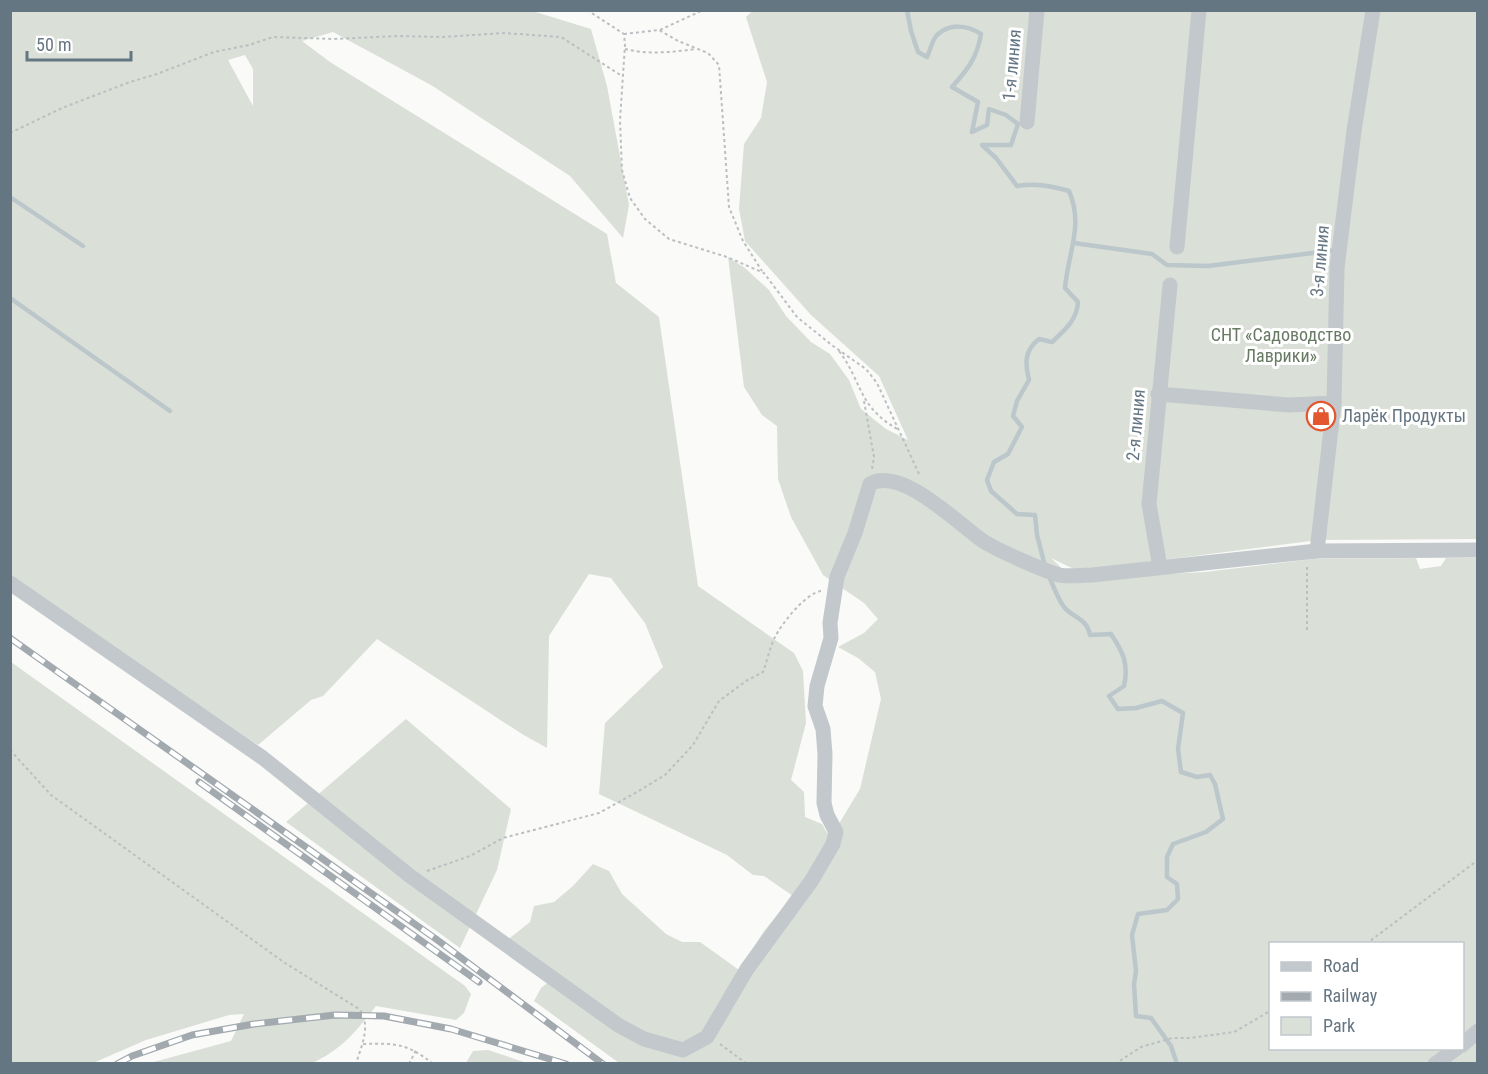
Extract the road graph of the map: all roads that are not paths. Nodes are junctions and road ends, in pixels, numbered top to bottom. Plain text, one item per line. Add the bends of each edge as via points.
1 (1037, 10) edge
2 (1199, 10) edge
3 (1373, 10) edge
4 (1027, 122) dead end
5 (1177, 247) dead end
6 (1170, 285) dead end
7 (1158, 394) junction
8 (1334, 403) junction
9 (1478, 550) edge
10 (1312, 551) junction
11 (1160, 567) junction
12 (10, 583) edge
13 (1478, 1030) edge
14 (1464, 1043) edge
15 (1454, 1050) edge
16 (1435, 1064) edge

1 - 4 street, 1-я линия
2 - 5 street
3 - 8 street, 3-я линия via 1337,268
6 - 7 street, 2-я линия
7 - 8 street via 1289,405
7 - 11 street, 2-я линия via 1149,504
8 - 10 street, 3-я линия
9 - 10 street
10 - 11 street
11 - 12 street via 1061,575 985,542 932,500 892,480 870,484 833,592 831,638 817,686 826,778 824,803 836,832 833,844 812,880 747,969 707,1037 683,1050 627,1030 410,876 263,758
13 - 14 street
15 - 16 street

